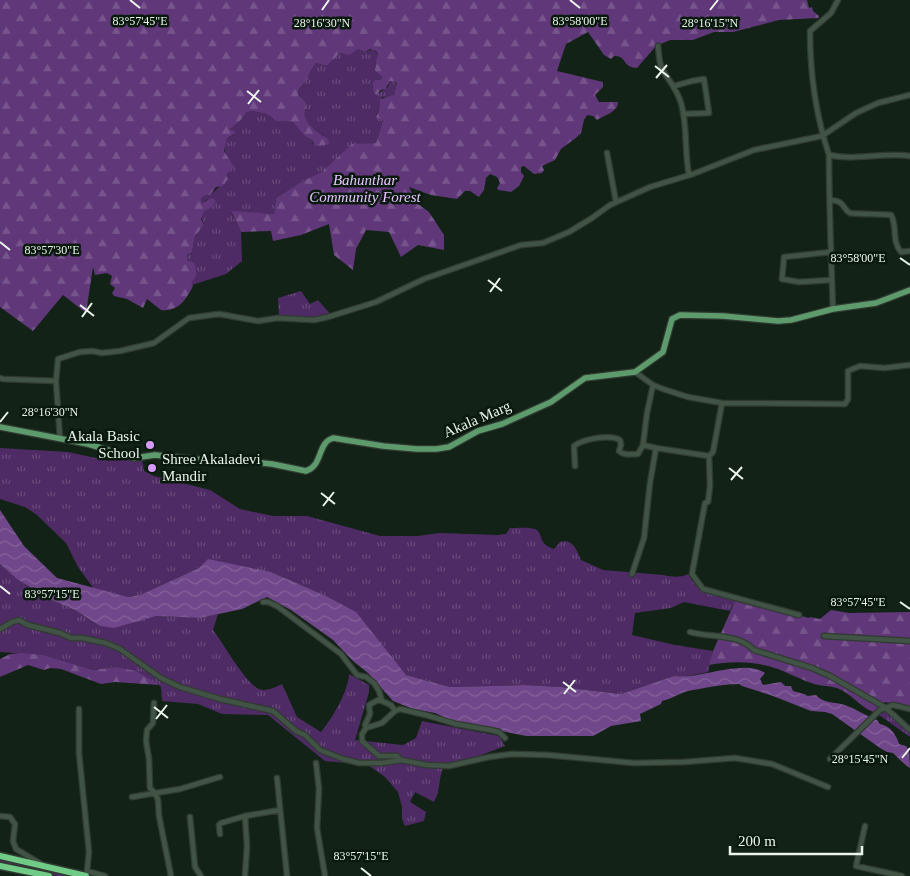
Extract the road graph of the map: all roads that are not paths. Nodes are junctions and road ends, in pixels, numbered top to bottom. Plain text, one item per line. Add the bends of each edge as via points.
1 (838, 0) edge
2 (658, 46) dead end
3 (674, 86) junction
4 (910, 95) edge
5 (683, 114) junction
6 (822, 136) junction
7 (607, 153) dead end
8 (829, 155) junction
9 (910, 156) edge
10 (689, 175) junction
11 (830, 200) junction
12 (616, 202) junction
13 (910, 251) edge
14 (831, 252) junction
15 (831, 280) junction
16 (910, 290) edge
17 (832, 309) junction
18 (910, 365) edge
19 (635, 372) junction
20 (0, 378) edge
21 (56, 381) junction
22 (653, 385) junction
23 (722, 403) junction
24 (0, 428) edge
25 (60, 438) junction
26 (643, 445) junction
27 (656, 448) junction
28 (709, 456) junction
29 (575, 466) dead end
30 (632, 574) dead end
31 (263, 602) dead end
32 (799, 614) dead end
33 (0, 629) edge
34 (690, 632) dead end
35 (824, 636) dead end
36 (910, 641) edge
37 (382, 701) junction
38 (154, 703) dead end
39 (79, 708) dead end
40 (886, 708) junction
41 (910, 709) edge
42 (396, 711) junction
43 (366, 728) junction
44 (910, 730) edge
45 (505, 738) dead end
46 (830, 759) dead end
47 (401, 760) junction
48 (316, 763) dead end
49 (220, 777) dead end
50 (277, 778) dead end
51 (828, 787) dead end
52 (155, 793) junction
53 (132, 797) dead end
54 (280, 810) junction
55 (0, 816) edge
56 (244, 816) junction
57 (190, 817) dead end
58 (865, 826) dead end
59 (220, 834) dead end
60 (0, 856) edge
61 (0, 866) edge
62 (47, 866) junction
63 (27, 874) edge
64 (49, 876) edge
65 (86, 876) edge
66 (104, 876) edge
67 (171, 876) edge
68 (201, 876) edge
69 (245, 876) edge
70 (287, 876) edge
71 (325, 876) edge
72 (902, 876) edge

1 - 6 street via 831,13 810,31
2 - 3 street via 662,68
3 - 5 street
3 - 5 street via 704,79 709,113
4 - 6 street via 878,103 856,113
5 - 10 street
6 - 8 street
6 - 10 street via 754,150
7 - 12 street
8 - 9 street via 851,158
8 - 11 street
10 - 12 street
11 - 13 street via 836,200 853,214 892,215 897,247 901,252
11 - 14 street
12 - 21 street via 584,223 543,242 520,245 424,279 376,302 314,320 278,318 258,321 219,314 189,318 154,343 120,351 80,352 58,358
14 - 15 street
14 - 15 street via 784,256 782,279 799,282
15 - 17 street
16 - 17 main road, Akala Marg via 876,303
17 - 19 main road, Akala Marg via 778,321 675,316 670,323 663,352
18 - 23 street via 860,366 848,371 848,399 845,404
19 - 22 street
19 - 25 main road, Akala Marg via 585,378 552,402 441,449 383,446 330,438 322,446 314,466 306,471 252,462 155,455 134,458
20 - 21 street
21 - 25 street
22 - 23 street via 688,397
22 - 26 street
23 - 28 street via 714,452
24 - 25 main road, Akala Marg
26 - 27 street
26 - 29 street via 638,454 622,454 619,451 620,440 615,437 581,442 574,446
27 - 28 street
27 - 30 street via 644,538
28 - 32 street via 708,502 705,503 692,574 703,589
31 - 37 street via 277,606 341,654 357,675 374,683
33 - 47 street via 19,620 70,638 106,643 180,687 273,711 320,750 359,763
34 - 40 street via 732,638 754,650 812,668
35 - 36 street
37 - 42 street
37 - 43 street via 369,705
38 - 52 street via 153,723 147,730 146,741 150,788
39 - 66 street via 79,753 89,852 87,871
40 - 41 street via 893,705
40 - 44 street
40 - 46 street via 880,710
42 - 43 street via 382,722
42 - 45 street via 408,710 499,732
43 - 47 street via 362,741 367,746 379,756 397,756
47 - 51 street via 426,766 449,766 512,754 634,762 735,758 772,764
48 - 71 street via 319,794 317,828
49 - 52 street
50 - 54 street
52 - 53 street
52 - 67 street
54 - 56 street
54 - 70 street
55 - 62 street via 10,818 15,824 13,842 16,849
56 - 59 street via 221,823
56 - 69 street
57 - 68 street via 195,867
58 - 72 street via 856,866
60 - 62 highway
61 - 63 highway
62 - 65 highway
63 - 64 highway

